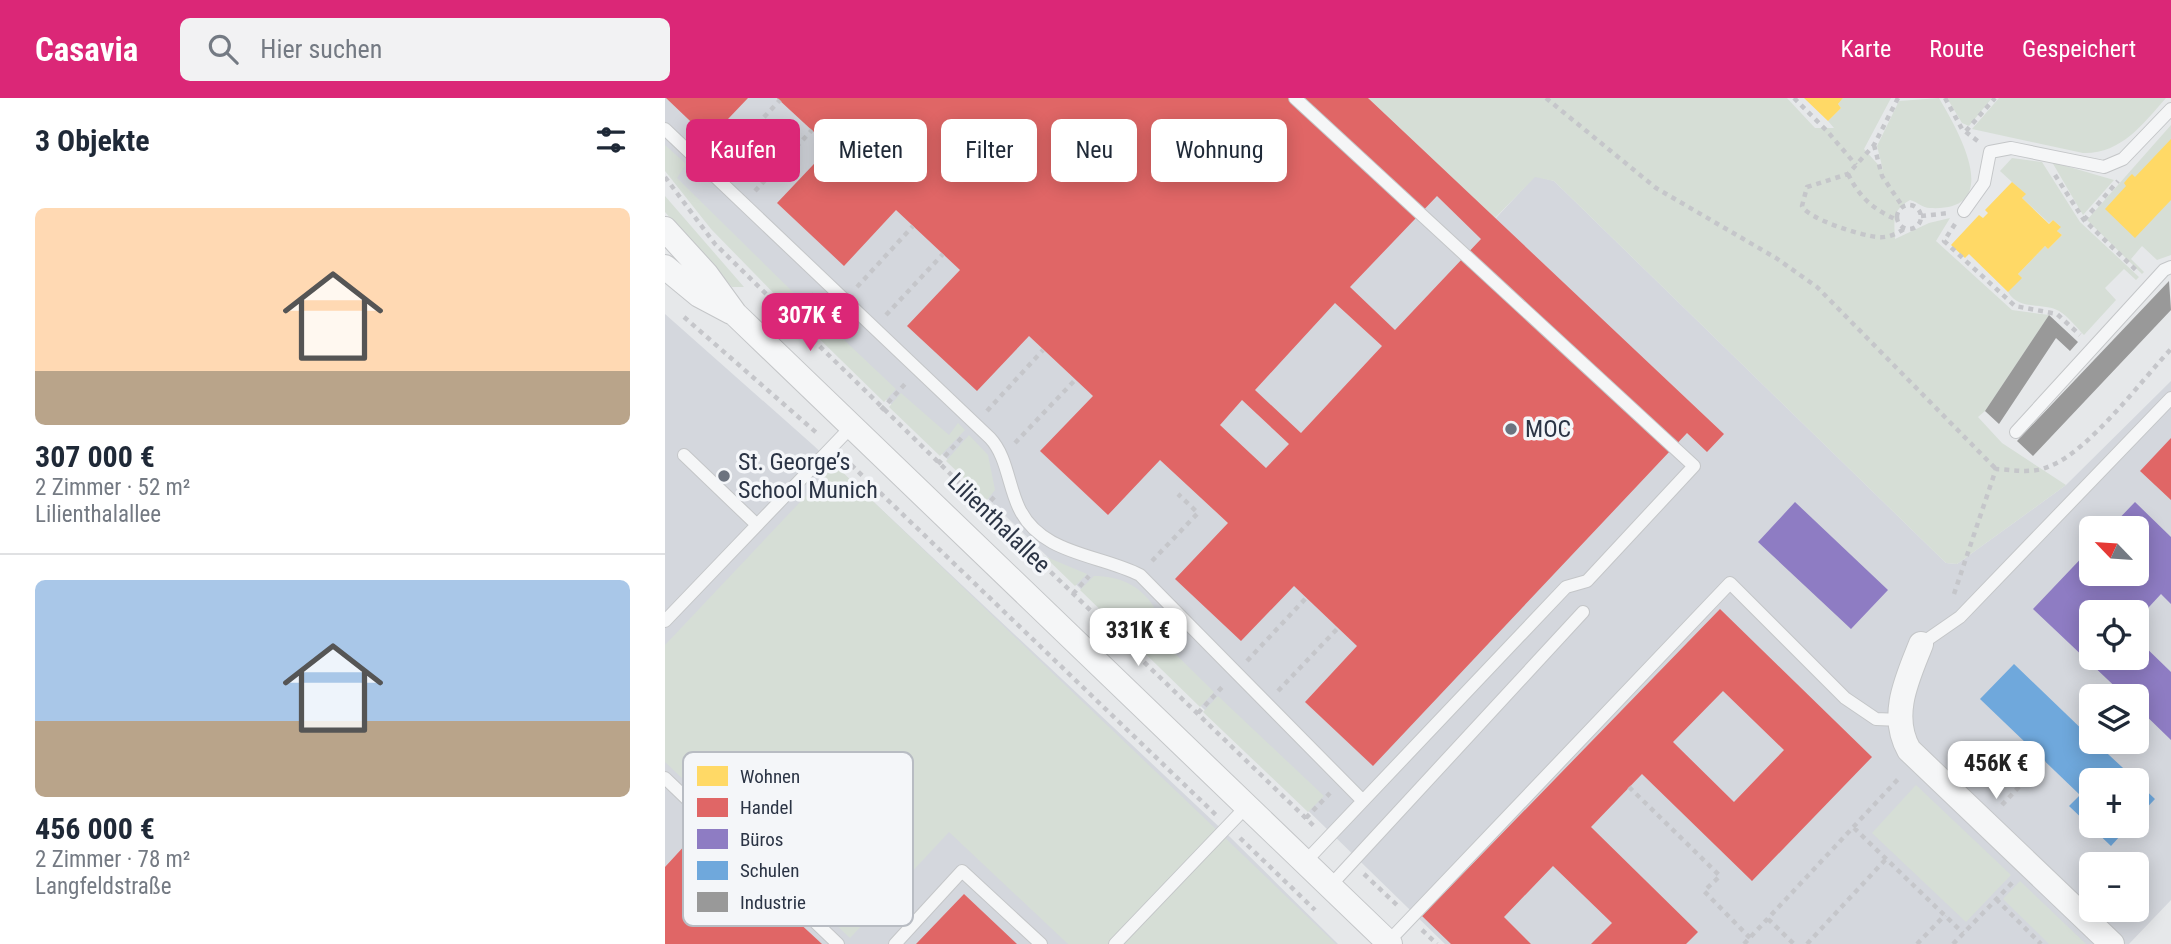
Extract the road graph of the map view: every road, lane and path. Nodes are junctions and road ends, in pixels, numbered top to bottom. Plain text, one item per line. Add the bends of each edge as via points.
1 (1295, 98) edge
2 (1546, 98) edge
3 (1794, 98) edge
4 (1898, 98) edge
5 (1945, 98) edge
6 (1995, 98) edge
7 (780, 100) dead end
8 (2171, 109) edge
9 (763, 119) edge
10 (665, 129) edge
11 (812, 130) dead end
12 (1966, 131) junction
13 (1874, 145) junction
14 (686, 149) edge
15 (1990, 152) junction
16 (2044, 154) junction
17 (1856, 166) junction
18 (1848, 174) junction
19 (665, 177) edge
20 (721, 182) edge
21 (2116, 183) dead end
22 (743, 203) junction
23 (1903, 207) junction
24 (1964, 211) junction
25 (1921, 216) junction
26 (1896, 220) junction
27 (2084, 220) junction
28 (913, 226) dead end
29 (665, 229) edge
30 (1904, 229) junction
31 (943, 254) dead end
32 (665, 267) edge
33 (2171, 267) edge
34 (826, 281) junction
35 (2151, 284) junction
36 (846, 299) junction
37 (678, 312) dead end
38 (735, 314) junction
39 (790, 319) junction
40 (875, 327) junction
41 (2094, 347) junction
42 (1043, 349) dead end
43 (2171, 349) edge
44 (919, 369) junction
45 (1075, 380) dead end
46 (2171, 398) edge
47 (881, 410) junction
48 (975, 423) junction
49 (853, 425) junction
50 (2016, 432) dead end
51 (832, 447) junction
52 (684, 455) dead end
53 (1003, 457) junction
54 (938, 464) junction
55 (1996, 468) junction
56 (1178, 494) dead end
57 (757, 524) junction
58 (1017, 539) dead end
59 (1025, 547) dead end
60 (1140, 575) junction
61 (1952, 597) dead end
62 (1306, 598) dead end
63 (1583, 612) dead end
64 (665, 621) edge
65 (1338, 628) dead end
66 (1921, 644) joint
67 (1238, 671) junction
68 (1268, 701) junction
69 (1198, 713) junction
70 (1901, 720) junction
71 (2044, 760) dead end
72 (1905, 772) dead end
73 (665, 778) edge
74 (1342, 780) junction
75 (1629, 788) dead end
76 (683, 795) edge
77 (1363, 801) junction
78 (1247, 806) junction
79 (1995, 814) dead end
80 (1306, 818) junction
81 (1227, 826) junction
82 (1854, 828) junction
83 (1328, 839) junction
84 (1886, 859) junction
85 (1305, 862) junction
86 (1352, 862) junction
87 (2018, 877) dead end
88 (1330, 886) junction
89 (1996, 900) junction
90 (1945, 915) junction
91 (1323, 917) dead end
92 (1410, 918) junction
93 (1768, 919) junction
94 (913, 924) edge
95 (819, 926) edge
96 (912, 926) edge
97 (1963, 933) junction
98 (1750, 937) junction
99 (1389, 943) edge
100 (838, 944) edge
101 (895, 944) edge
102 (1041, 944) edge
103 (1115, 944) edge
104 (1437, 944) edge
105 (1744, 944) edge
106 (1794, 944) edge
107 (1807, 944) edge
108 (1917, 944) edge
109 (1953, 944) edge
110 (2041, 944) edge
111 (2112, 944) edge

1 - 77 lane via 1694,466 1587,581 1566,587
2 - 55 path via 1656,188 1817,287
3 - 17 path
4 - 13 path
5 - 12 path
6 - 12 path
7 - 9 path
8 - 16 lane via 2123,159 2104,167
10 - 14 lane
11 - 22 path
12 - 15 path
13 - 17 path
13 - 23 path via 1882,176
15 - 16 lane via 2011,148
15 - 24 lane via 1984,183
16 - 27 path
17 - 18 path
18 - 26 path via 1858,194
18 - 30 path via 1808,187 1803,209 1857,233 1893,236
19 - 39 path, Lilienthalallee via 715,244
20 - 22 lane
21 - 27 path
22 - 34 lane
23 - 25 path via 1913,205
23 - 26 path
24 - 25 path
24 - 41 path via 1944,241 2015,306 2057,314
25 - 30 path via 1916,227
26 - 30 path
27 - 35 path
28 - 36 path
29 - 38 street, Lilienthalallee
31 - 40 path
32 - 38 street, Lilienthalallee via 699,295
33 - 35 lane
34 - 36 lane
34 - 39 path
35 - 41 lane
36 - 40 lane
37 - 51 path
38 - 49 street, Lilienthalallee
39 - 47 path, Lilienthalallee
40 - 44 lane
41 - 50 lane
42 - 48 path
43 - 55 path via 2081,446 2051,466 2029,472
44 - 47 path
44 - 48 lane
45 - 53 path
46 - 66 lane via 1960,617
47 - 54 path, Lilienthalallee
48 - 53 lane
48 - 54 path
49 - 51 lane
49 - 78 street, Lilienthalallee
51 - 57 lane
51 - 81 path
52 - 57 lane
53 - 60 lane via 1009,487 1022,514 1038,532 1077,555 1117,563
54 - 58 path, Lilienthalallee
55 - 61 path
56 - 60 path via 1198,513
57 - 64 lane
59 - 69 path, Lilienthalallee
60 - 67 lane
62 - 67 path
63 - 86 lane
65 - 68 path
66 - 70 street via 1905,685
67 - 68 lane
67 - 69 path
68 - 74 lane
69 - 80 path, Lilienthalallee
70 - 92 lane via 1876,719 1845,698 1730,583
70 - 111 street via 1909,750
71 - 79 path
72 - 82 path
73 - 76 lane
74 - 77 lane
74 - 80 path
75 - 98 path via 1720,876 1704,891
77 - 83 lane
78 - 81 lane
78 - 85 street, Lilienthalallee
80 - 83 path, Lilienthalallee
81 - 91 path
81 - 103 lane
82 - 84 path
82 - 93 path
83 - 85 lane
84 - 90 path
84 - 107 path
85 - 88 street, Lilienthalallee
86 - 88 lane
86 - 92 path
87 - 89 path
88 - 99 street, Lilienthalallee
89 - 97 path
89 - 110 path
90 - 97 path
90 - 108 path
92 - 99 lane
92 - 104 path
93 - 98 path
93 - 106 path
94 - 102 lane via 962,871
95 - 100 lane
96 - 101 lane
97 - 109 path
98 - 105 path

